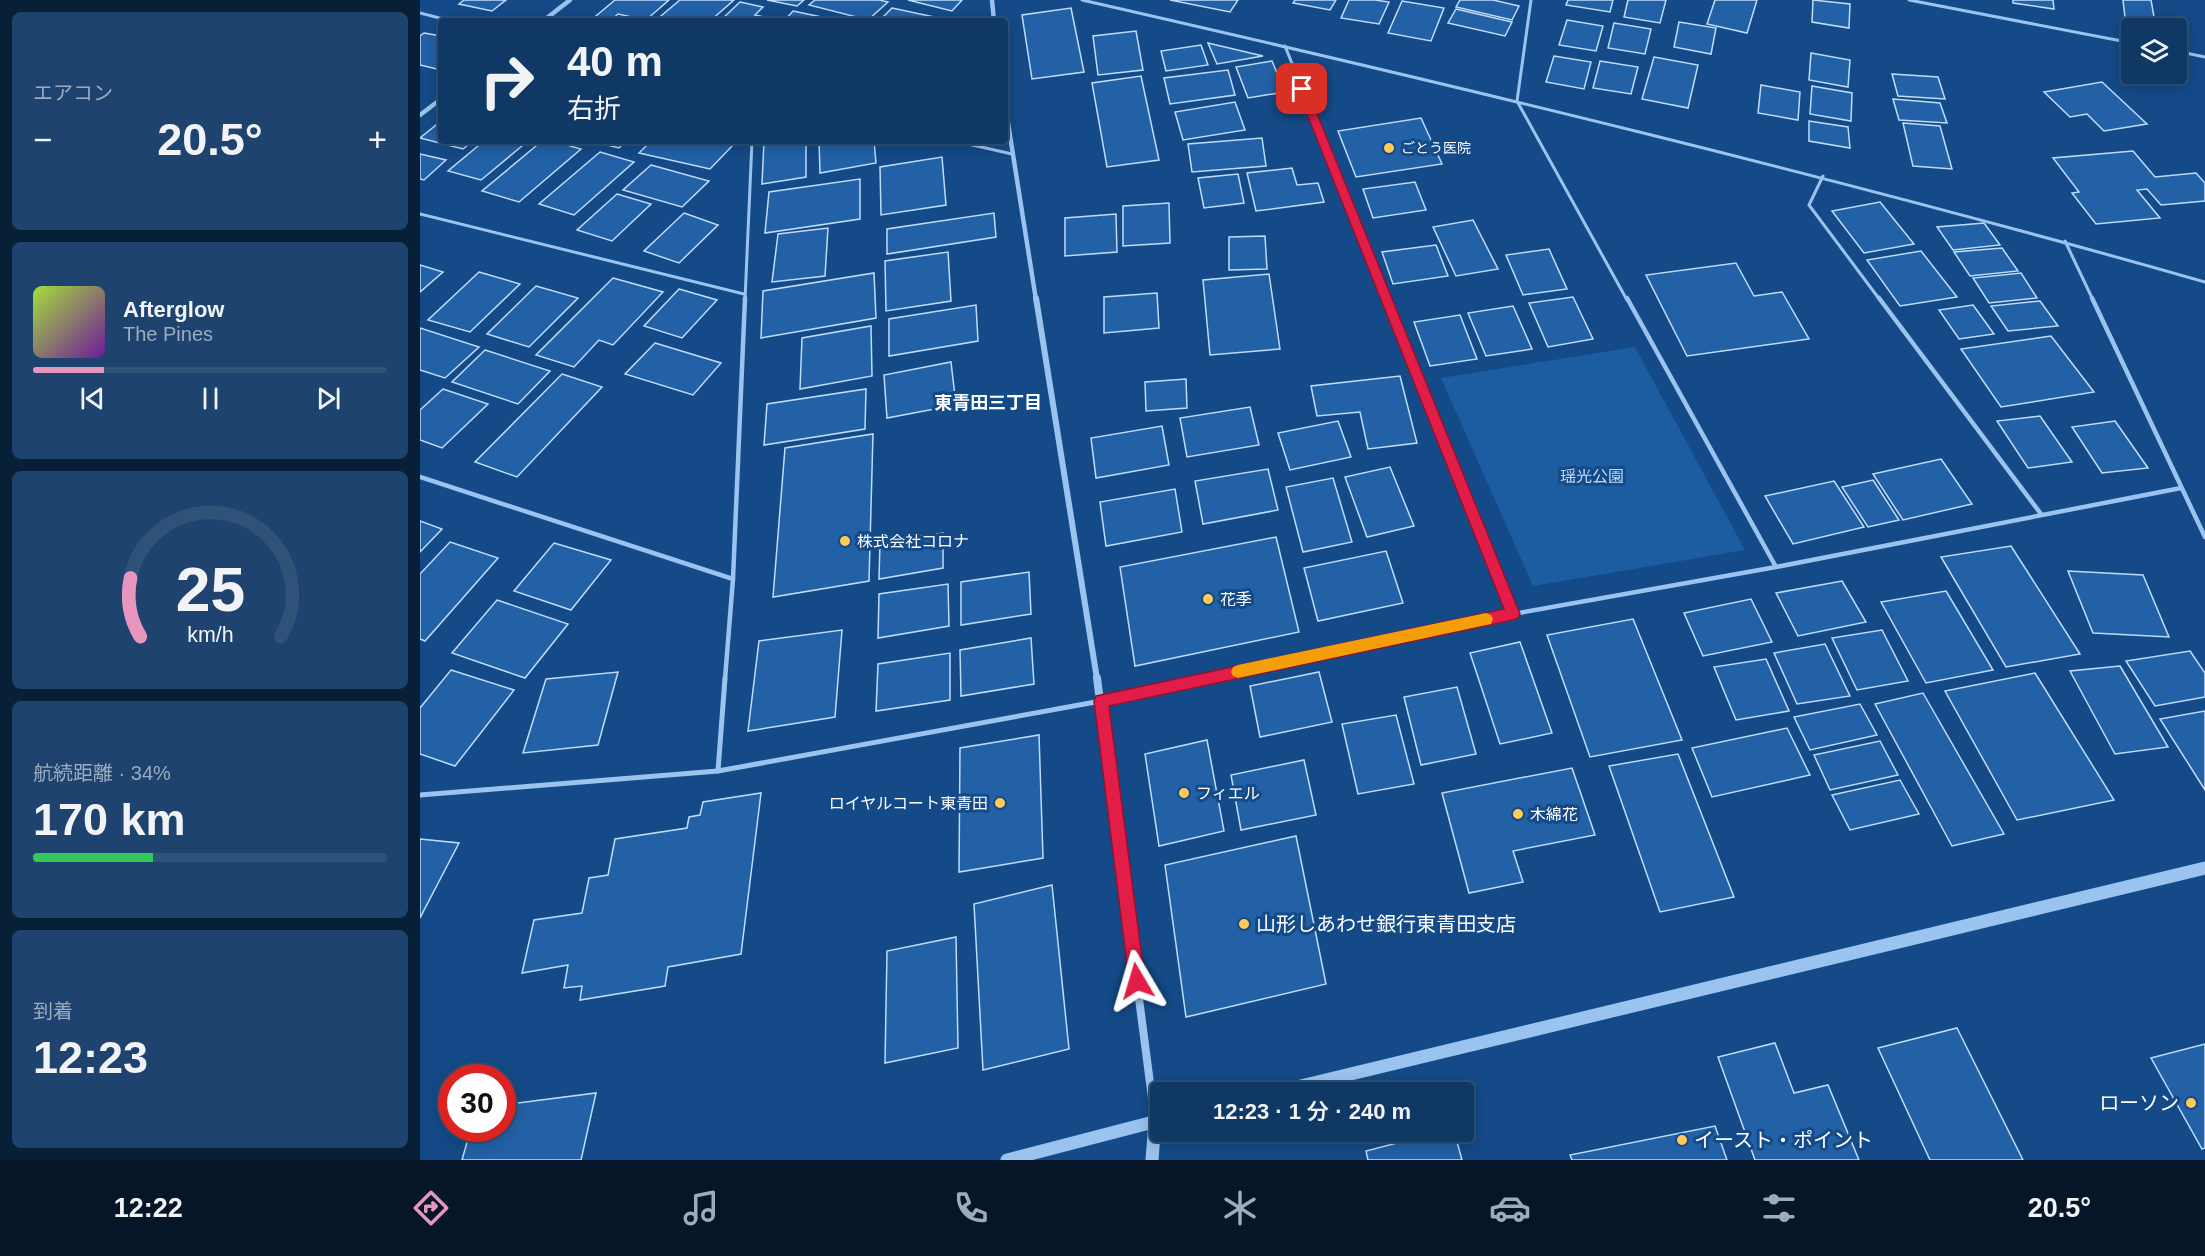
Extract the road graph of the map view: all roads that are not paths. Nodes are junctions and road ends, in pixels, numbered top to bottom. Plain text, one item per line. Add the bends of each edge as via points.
1 (570, 0) edge
2 (992, 0) edge
3 (1082, 0) edge
4 (1531, 0) edge
5 (1909, 0) edge
6 (420, 13) edge
7 (439, 18) edge
8 (547, 18) edge
9 (994, 18) edge
10 (2121, 41) edge
11 (1285, 45) junction
12 (2187, 53) edge
13 (2205, 57) edge
14 (438, 101) edge
15 (1517, 101) junction
16 (420, 115) edge
17 (1008, 125) edge
18 (752, 144) edge
19 (968, 144) edge
20 (1012, 154) junction
21 (1822, 176) junction
22 (420, 214) edge
23 (2066, 241) junction
24 (2205, 282) edge
25 (744, 294) junction
26 (420, 477) edge
27 (2181, 489) junction
28 (2041, 514) junction
29 (2205, 537) edge
30 (1776, 567) junction
31 (733, 579) junction
32 (1513, 614) junction
33 (1101, 701) junction
34 (718, 771) junction
35 (420, 795) edge
36 (2205, 868) edge
37 (1153, 1082) edge
38 (1317, 1082) edge
39 (1150, 1123) edge
40 (1155, 1142) edge
41 (1007, 1160) edge
42 (1152, 1160) edge

1 - 8 street
2 - 9 street
3 - 11 lane
4 - 15 lane
5 - 10 lane
6 - 7 lane
11 - 15 lane
11 - 32 lane
12 - 13 lane
14 - 16 street
15 - 21 lane
15 - 30 lane
17 - 20 street
18 - 25 lane
19 - 20 lane
20 - 33 street
21 - 23 lane
21 - 28 lane via 1809,205
22 - 25 lane
23 - 24 lane
23 - 27 lane
25 - 31 lane
26 - 31 lane
27 - 28 lane
27 - 29 lane
28 - 30 lane
30 - 32 lane
31 - 34 lane
32 - 33 lane
33 - 34 lane
33 - 37 street
34 - 35 lane
36 - 38 street
39 - 41 street
40 - 42 street

